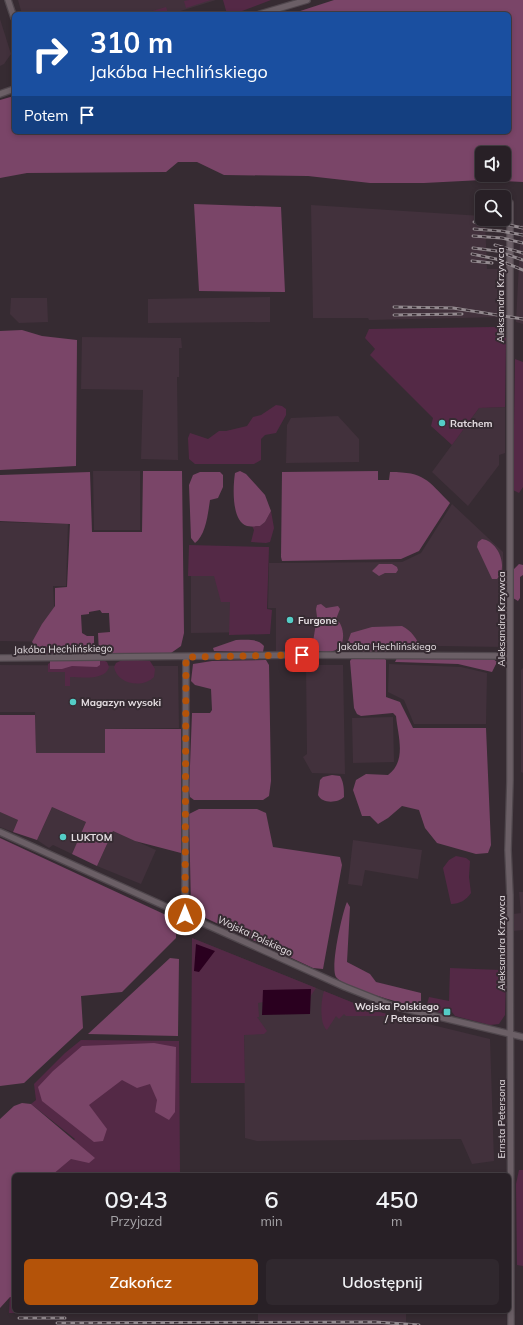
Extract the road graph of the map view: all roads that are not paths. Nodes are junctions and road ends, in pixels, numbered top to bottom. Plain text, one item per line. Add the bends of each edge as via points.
1 (8, 0) edge
2 (307, 0) edge
3 (12, 12) edge
4 (267, 12) edge
5 (12, 90) edge
6 (0, 94) edge
7 (510, 226) edge
8 (510, 656) junction
9 (186, 657) junction
10 (0, 658) edge
11 (0, 832) edge
12 (185, 915) junction
13 (510, 1034) junction
14 (523, 1037) edge
15 (510, 1173) edge
16 (511, 1313) edge
17 (511, 1325) edge

1 - 3 street
2 - 4 street
5 - 6 street
7 - 8 street, Aleksandra Krzywca
8 - 9 street, Jakóba Hechlińskiego
8 - 13 street, Aleksandra Krzywca
9 - 10 street, Jakóba Hechlińskiego
9 - 12 street
11 - 12 street, Wojska Polskiego
12 - 13 street, Wojska Polskiego via 393,1006
13 - 14 street, Wojska Polskiego
13 - 15 street, Ernsta Petersona
16 - 17 street, Ernsta Petersona

